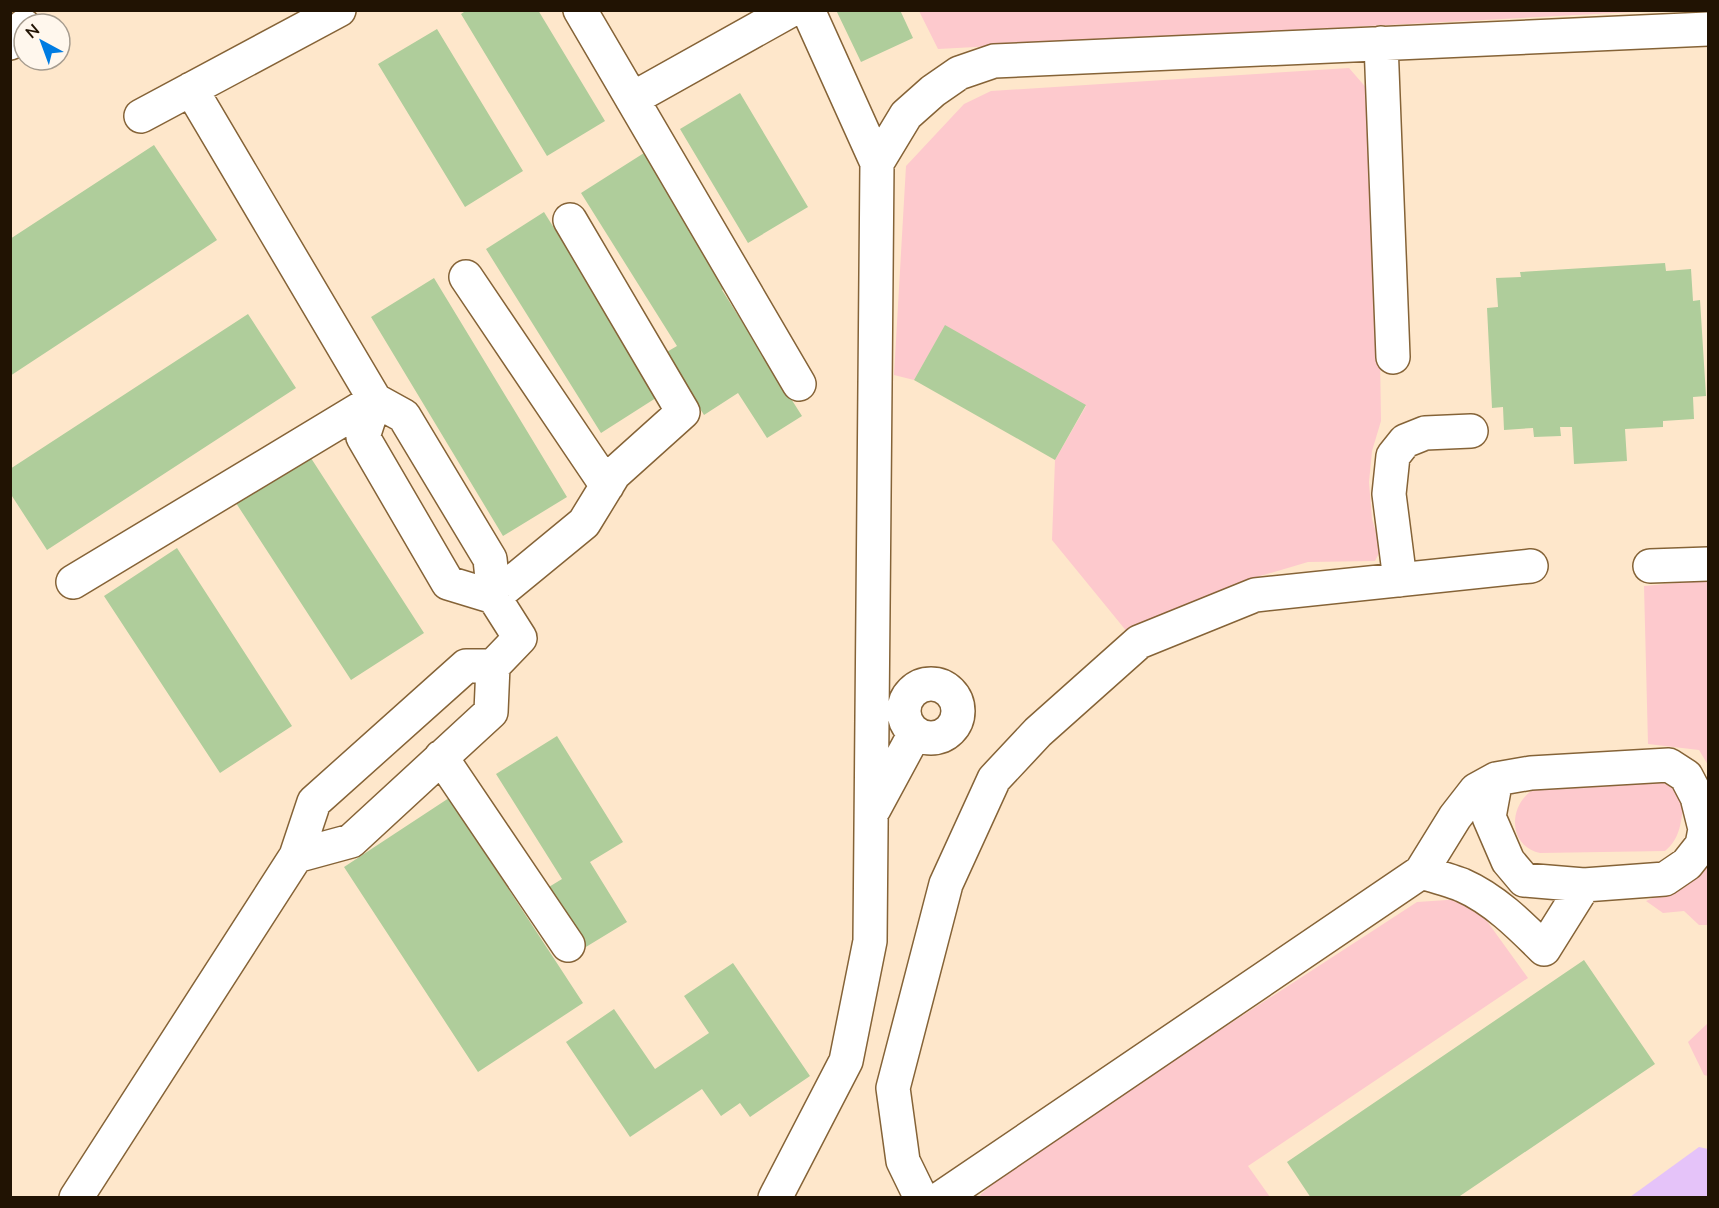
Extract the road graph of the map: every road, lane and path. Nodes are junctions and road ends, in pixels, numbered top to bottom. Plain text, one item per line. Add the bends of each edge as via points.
1 (339, 10) edge
2 (580, 10) edge
3 (792, 10) edge
4 (808, 10) edge
5 (1708, 29) edge
6 (1381, 43) junction
7 (191, 89) junction
8 (632, 99) junction
9 (141, 116) dead end
10 (877, 163) junction
11 (570, 220) dead end
12 (466, 277) dead end
13 (1393, 357) dead end
14 (799, 384) dead end
15 (375, 400) junction
16 (1471, 431) dead end
17 (607, 486) junction
18 (1708, 564) edge
19 (1530, 566) dead end
20 (1650, 566) dead end
21 (1400, 580) junction
22 (73, 582) dead end
23 (494, 597) junction
24 (493, 666) junction
25 (915, 733) dead end
26 (441, 757) junction
27 (1496, 778) junction
28 (872, 814) junction
29 (297, 856) junction
30 (1421, 872) junction
31 (1584, 885) junction
32 (568, 945) dead end
33 (76, 1197) edge
34 (775, 1197) edge
35 (921, 1197) edge
36 (941, 1197) edge

1 - 7 lane
2 - 8 lane
3 - 8 lane
4 - 10 lane
5 - 6 lane
6 - 10 lane via 994,61 959,72 933,91 906,115
6 - 13 lane
7 - 9 lane
7 - 15 lane
8 - 14 lane
10 - 28 lane
11 - 17 lane via 683,412 614,474
12 - 17 lane
15 - 22 lane
15 - 23 lane via 404,416 490,559
15 - 23 lane via 363,437 448,583
16 - 21 lane via 1424,434 1405,441 1393,456 1389,494
17 - 23 lane via 584,523
18 - 20 lane
19 - 21 lane
21 - 35 lane via 1255,596 1139,642 1038,732 994,779 946,885 893,1088 903,1161
23 - 24 lane via 520,638
24 - 26 lane via 491,712
24 - 29 lane via 466,666 314,802
25 - 28 lane
26 - 29 lane via 351,841
26 - 32 lane
27 - 30 lane via 1476,790 1455,816
27 - 31 lane via 1489,817 1508,861 1524,880
27 - 31 lane via 1669,765 1686,776 1697,797 1705,829 1702,845 1687,864 1665,879
28 - 34 lane via 870,941 846,1061
29 - 33 lane
30 - 31 lane via 1463,885 1487,900 1517,921 1544,949
30 - 36 lane

